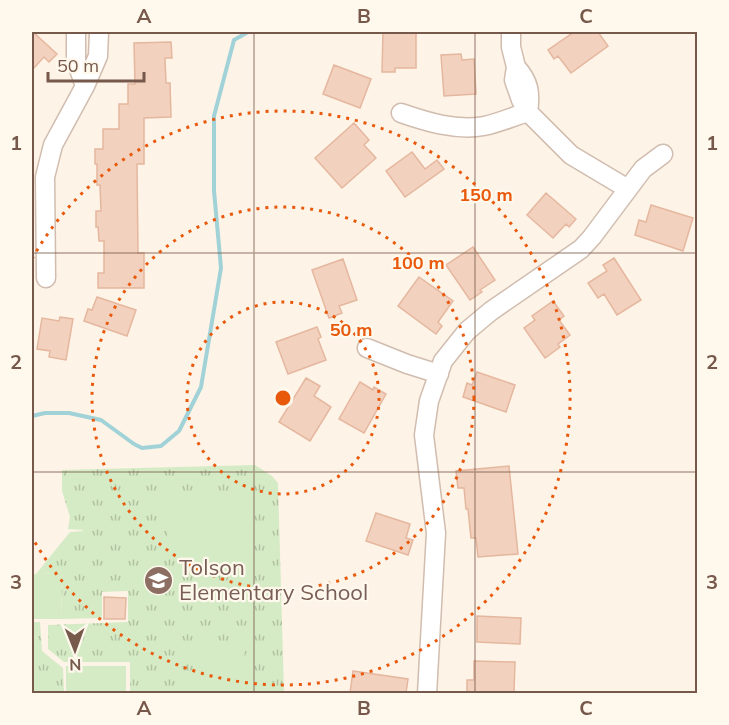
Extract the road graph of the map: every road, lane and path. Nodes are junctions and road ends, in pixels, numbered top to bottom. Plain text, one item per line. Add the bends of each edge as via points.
1 (511, 32) edge
2 (76, 34) edge
3 (99, 34) edge
4 (85, 86) junction
5 (528, 111) junction
6 (401, 113) dead end
7 (663, 154) dead end
8 (627, 189) junction
9 (46, 278) dead end
10 (368, 348) dead end
11 (439, 374) junction
12 (427, 693) edge

1 - 5 street via 514,80
2 - 3 street
2 - 4 street via 76,61
3 - 4 street via 98,56
4 - 9 street via 53,145 45,177
5 - 6 street via 484,126 455,128
5 - 8 street via 571,155
7 - 8 street via 642,169
8 - 11 street via 581,249 467,331 443,361
10 - 11 street
11 - 12 street via 429,401 424,435 436,534

